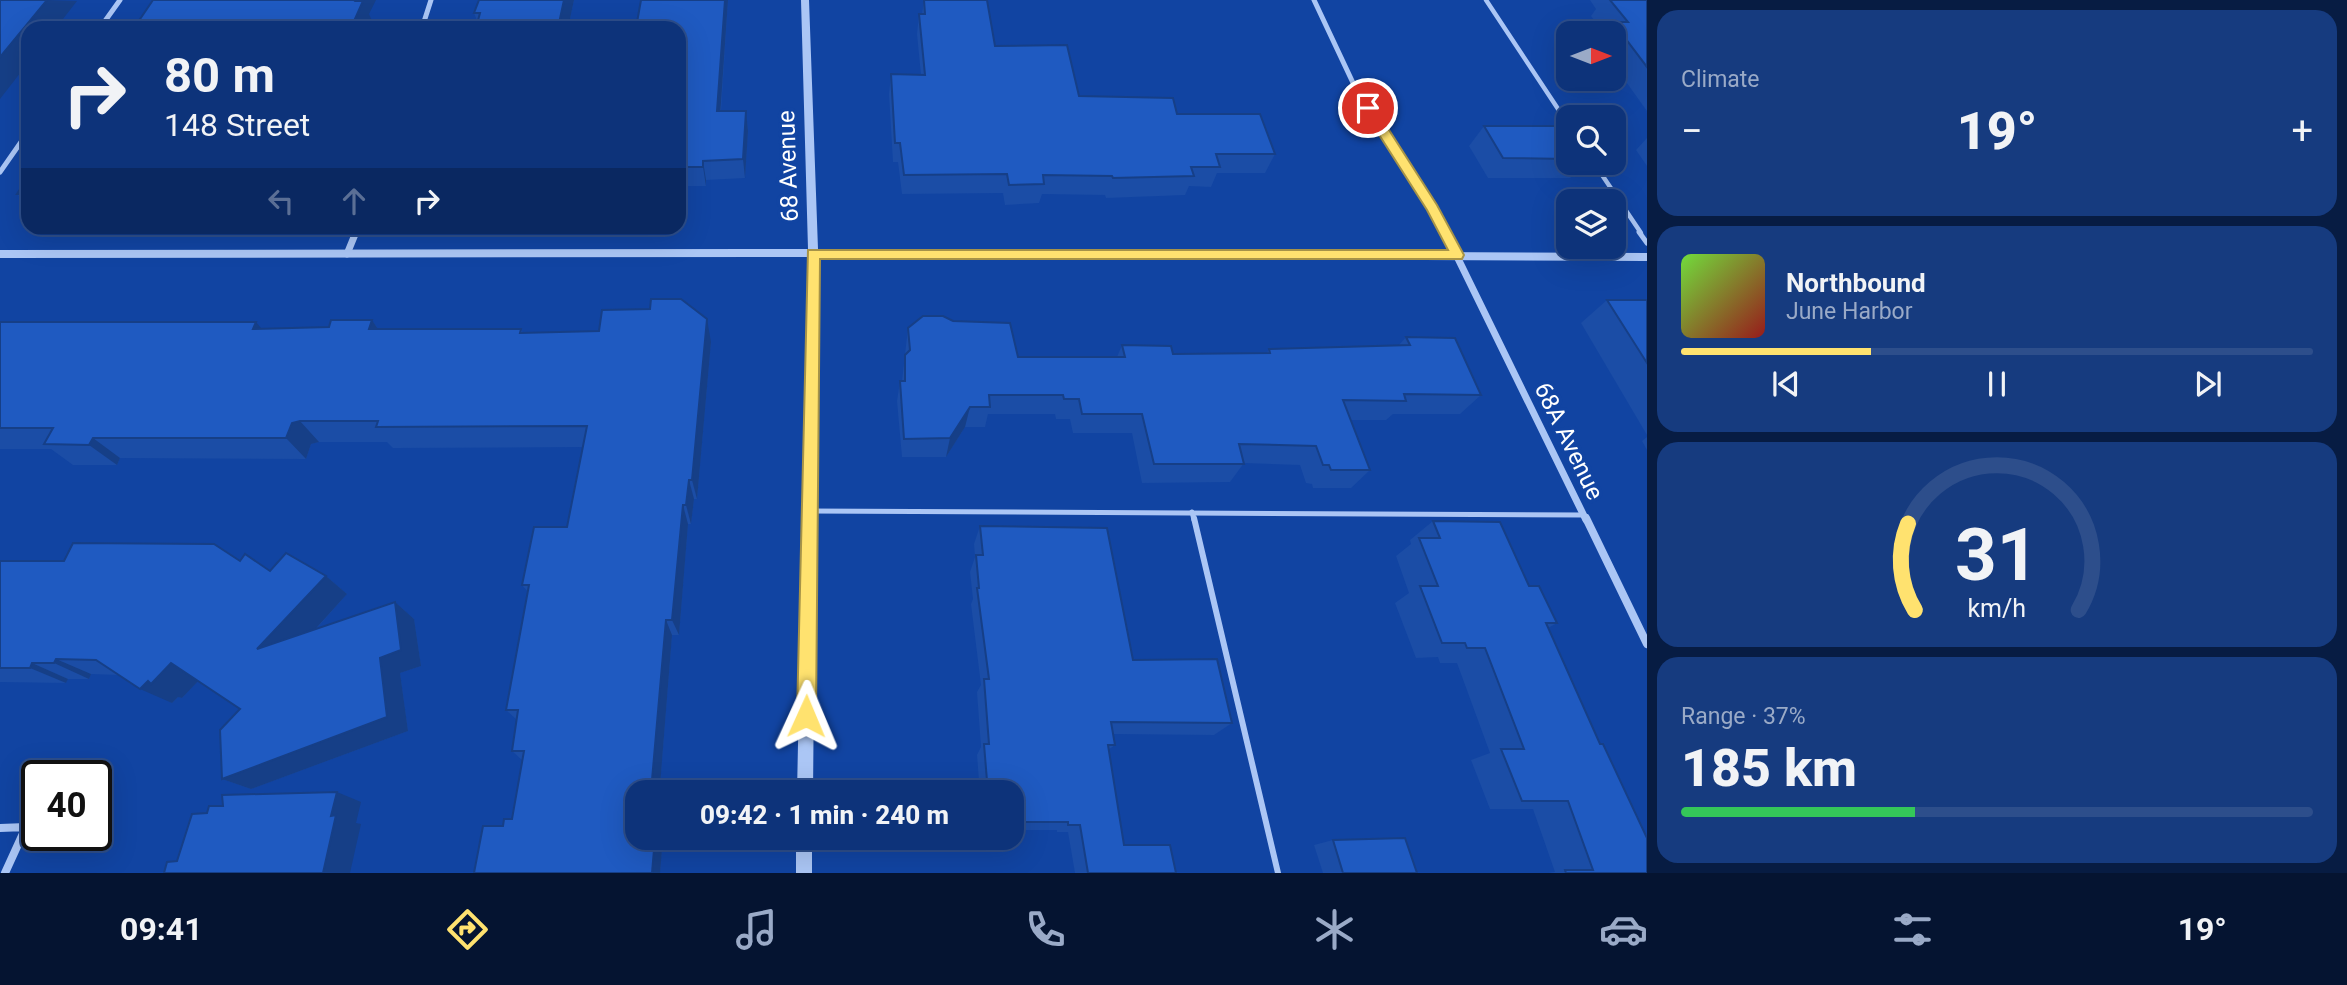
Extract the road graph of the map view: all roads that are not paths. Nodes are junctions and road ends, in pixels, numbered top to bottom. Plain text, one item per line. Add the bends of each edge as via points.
1 (120, 0) edge
2 (431, 0) edge
3 (805, 0) edge
4 (1314, 0) edge
5 (1486, 0) edge
6 (105, 21) edge
7 (424, 21) edge
8 (1556, 106) edge
9 (21, 142) edge
10 (0, 172) edge
11 (1602, 175) edge
12 (355, 235) edge
13 (1647, 243) edge
14 (0, 254) edge
15 (347, 254) junction
16 (813, 254) junction
17 (1457, 255) junction
18 (1647, 257) edge
19 (809, 511) junction
20 (1192, 512) junction
21 (1584, 515) junction
22 (1647, 643) edge
23 (805, 780) edge
24 (0, 828) edge
25 (804, 850) edge
26 (5, 873) edge
27 (804, 873) edge
28 (1278, 873) edge

1 - 6 street
2 - 7 street
3 - 16 street, 68 Avenue
4 - 17 street, 68A Avenue via 1354,85 1433,208
5 - 8 lane
9 - 10 street
11 - 13 lane
12 - 15 street
14 - 15 street
15 - 16 street
16 - 17 street
16 - 19 street, 68 Avenue
17 - 18 street
17 - 21 street, 68A Avenue
19 - 20 lane
19 - 23 street, 68 Avenue
20 - 21 lane
20 - 28 lane
21 - 22 street, 68A Avenue
24 - 26 street via 26,827
25 - 27 street

